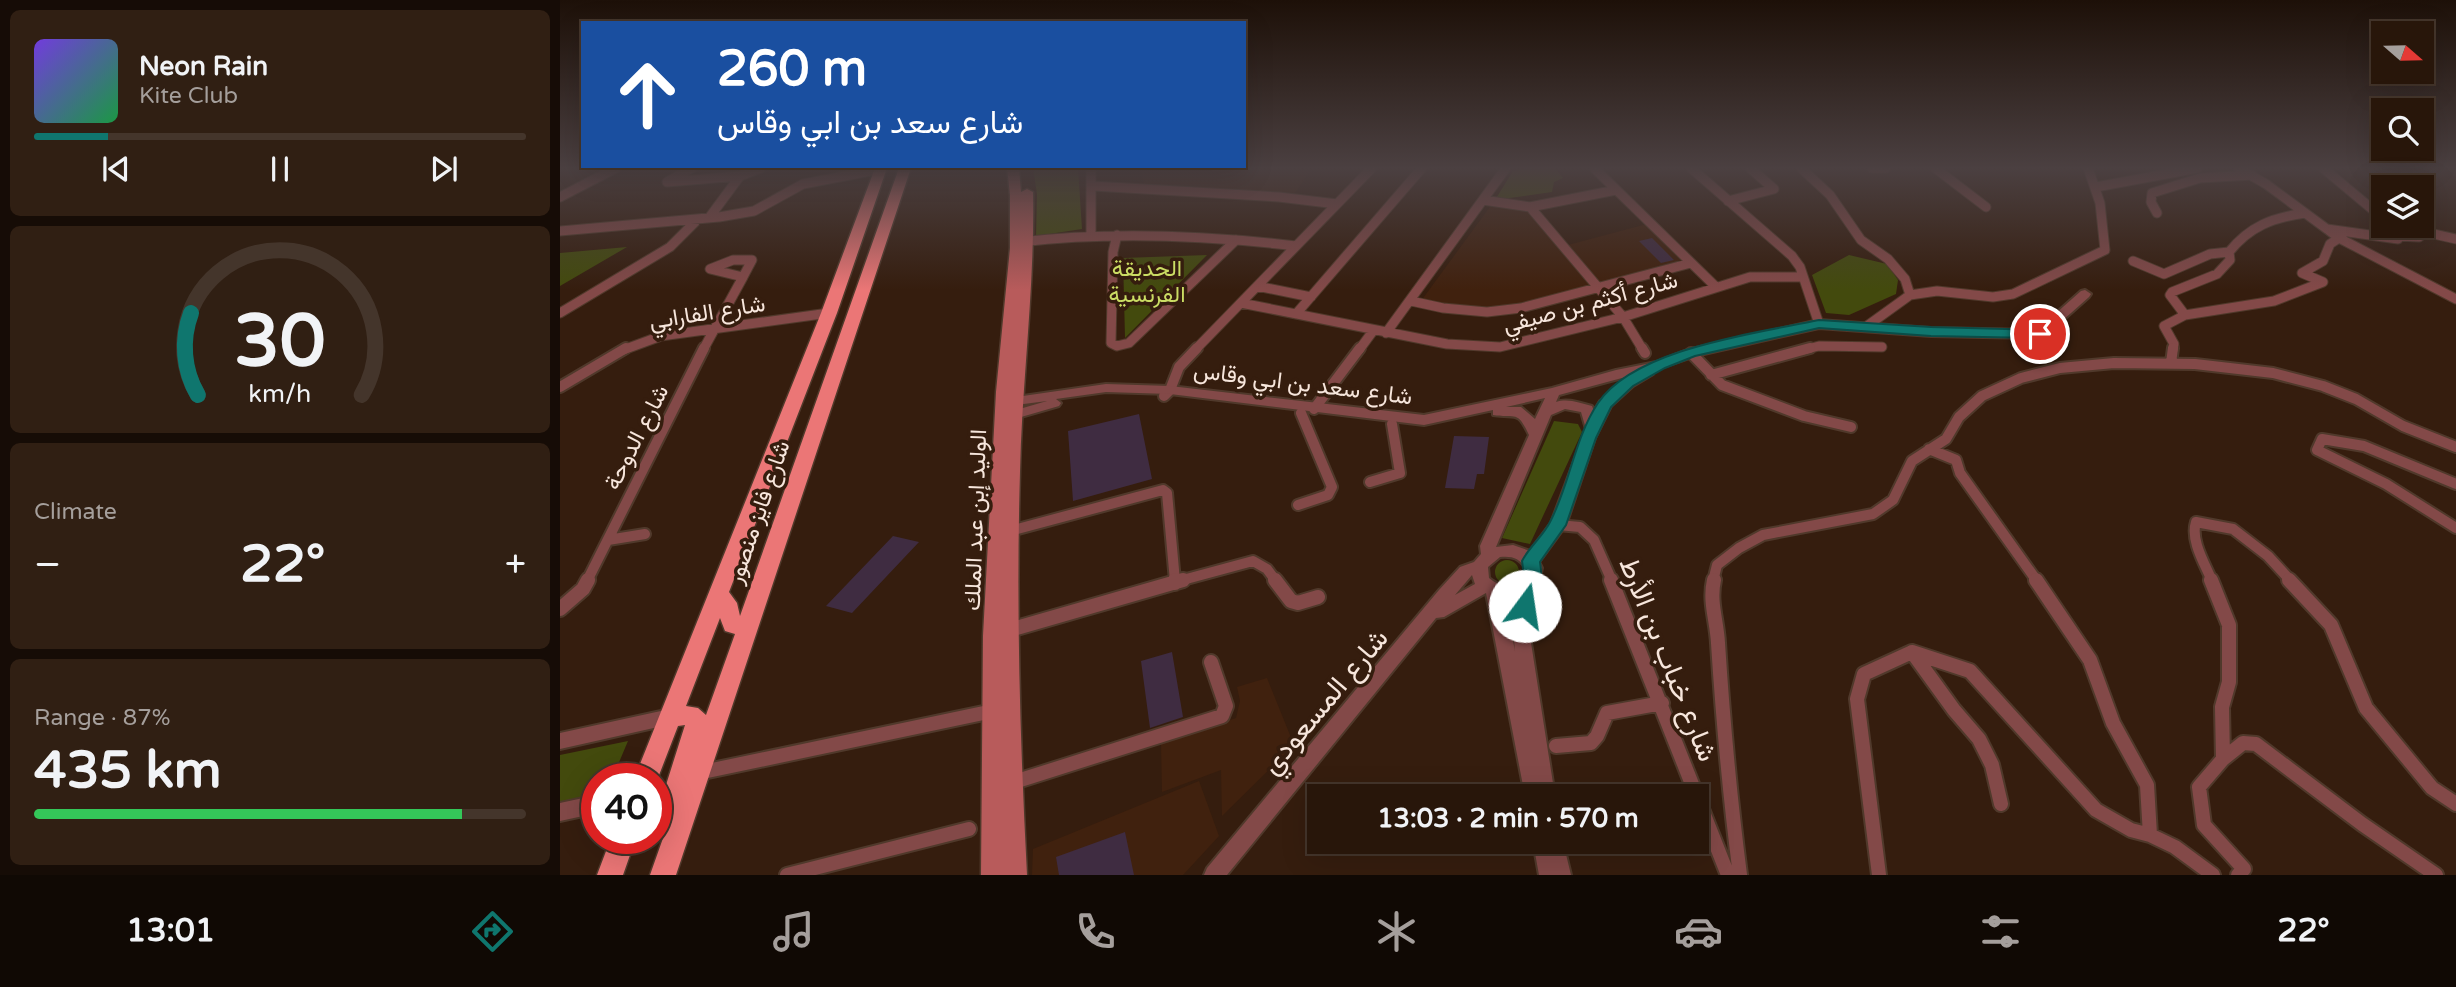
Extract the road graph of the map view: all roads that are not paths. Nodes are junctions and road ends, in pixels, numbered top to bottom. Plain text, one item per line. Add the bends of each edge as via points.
1 (716, 209) edge
2 (758, 209) edge
3 (867, 209) edge
4 (891, 209) edge
5 (1017, 209) edge
6 (1022, 209) edge
7 (1092, 209) edge
8 (1332, 209) edge
9 (1387, 209) edge
10 (1477, 209) edge
11 (1532, 209) edge
12 (1635, 209) edge
13 (1737, 209) edge
14 (1840, 209) edge
15 (2101, 209) edge
16 (2155, 209) edge
17 (2299, 209) edge
18 (2157, 213) dead end
19 (2305, 213) junction
20 (709, 218) junction
21 (698, 219) junction
22 (2326, 229) junction
23 (560, 231) edge
24 (2434, 233) edge
25 (1117, 235) junction
26 (2371, 235) edge
27 (1091, 236) junction
28 (2339, 238) junction
29 (2456, 239) edge
30 (1236, 240) junction
31 (1021, 244) junction
32 (1296, 246) junction
33 (2229, 252) junction
34 (2133, 261) dead end
35 (1691, 263) junction
36 (743, 277) dead end
37 (1802, 277) junction
38 (1256, 286) junction
39 (1716, 286) junction
40 (1600, 288) junction
41 (2085, 294) dead end
42 (1910, 295) junction
43 (1311, 297) junction
44 (2456, 299) edge
45 (1411, 300) junction
46 (1241, 303) junction
47 (560, 313) edge
48 (829, 313) junction
49 (1296, 314) junction
50 (2185, 315) junction
51 (1623, 317) junction
52 (1819, 324) junction
53 (1867, 326) junction
54 (714, 329) junction
55 (1373, 331) junction
56 (1386, 333) junction
57 (1882, 347) dead end
58 (1645, 353) dead end
59 (1691, 353) junction
60 (2171, 363) junction
61 (1659, 365) junction
62 (1711, 375) junction
63 (1588, 384) junction
64 (560, 387) edge
65 (1554, 392) junction
66 (1167, 393) junction
67 (1605, 404) junction
68 (1009, 409) junction
69 (1308, 411) junction
70 (1548, 411) junction
71 (1392, 424) junction
72 (1851, 427) dead end
73 (1592, 428) junction
74 (1535, 434) junction
75 (2456, 447) edge
76 (1929, 449) junction
77 (1370, 482) dead end
78 (2456, 484) edge
79 (1298, 505) dead end
80 (1558, 525) junction
81 (2456, 528) edge
82 (1010, 531) junction
83 (645, 534) dead end
84 (608, 540) junction
85 (1485, 561) junction
86 (1531, 561) junction
87 (1530, 582) junction
88 (1175, 583) junction
89 (1490, 588) junction
90 (718, 594) junction
91 (1318, 597) dead end
92 (560, 609) edge
93 (1431, 616) junction
94 (750, 621) junction
95 (1001, 633) junction
96 (1912, 652) junction
97 (1211, 662) dead end
98 (1662, 703) junction
99 (993, 711) junction
100 (670, 717) junction
101 (560, 741) edge
102 (1556, 746) dead end
103 (2223, 760) junction
104 (652, 763) edge
105 (698, 773) junction
106 (1011, 783) junction
107 (1532, 784) edge
108 (1543, 784) edge
109 (2001, 804) dead end
110 (2456, 804) edge
111 (687, 806) junction
112 (581, 807) edge
113 (560, 812) edge
114 (969, 829) dead end
115 (2150, 835) junction
116 (618, 854) edge
117 (1545, 854) edge
118 (1556, 854) edge
119 (1220, 873) edge
120 (610, 875) edge
121 (663, 875) edge
122 (787, 875) edge
123 (993, 875) edge
124 (1015, 875) edge
125 (1549, 875) edge
126 (1561, 875) edge
127 (1728, 875) edge
128 (1740, 875) edge
129 (1879, 875) edge
130 (2213, 875) edge
131 (2238, 875) edge
132 (2435, 875) edge

1 - 20 street
2 - 20 street
3 - 48 highway, شارع فايز منصور
4 - 94 highway, شارع فايز منصور
5 - 31 main road, الوليد إبن عبد الملك
6 - 31 main road, الوليد إبن عبد الملك
7 - 27 street
8 - 32 street, شارع سعد بن ابي وقاس
9 - 43 street
10 - 45 street
11 - 40 street
12 - 35 street
13 - 37 street via 1792,257
14 - 42 street via 1861,240 1888,259 1905,279
15 - 42 street via 2105,250 2095,257 2013,294 1993,297 1937,291
16 - 18 street
17 - 19 street
19 - 22 street
19 - 33 street via 2255,226 2243,233
20 - 21 street
21 - 23 street
21 - 47 street via 670,247
22 - 26 street
22 - 28 street
24 - 29 street
25 - 27 street
25 - 30 street
25 - 30 street via 1111,343 1117,346 1129,343
27 - 31 street
28 - 44 street
28 - 50 street via 2330,244 2323,261 2302,273 2323,282 2274,301
30 - 32 street
31 - 68 main road, الوليد إبن عبد الملك
32 - 38 street, شارع سعد بن ابي وقاس
33 - 34 street via 2207,253 2164,274
33 - 50 street via 2230,260 2217,274 2170,295
35 - 39 street
35 - 40 street
36 - 54 street, شارع الدوحة
37 - 39 street, شارع أكثم بن صيفي via 1750,278
37 - 52 street
38 - 43 street
38 - 46 street, شارع سعد بن ابي وقاس
39 - 51 street, شارع أكثم بن صيفي
40 - 45 street via 1487,312
40 - 51 street
41 - 53 street, شارع سعد بن ابي وقاس via 2040,334
42 - 53 street
43 - 49 street
45 - 56 street
46 - 49 street, شارع أكثم بن صيفي
46 - 66 street, شارع سعد بن ابي وقاس via 1179,367
48 - 54 street, شارع الفارابي
48 - 90 highway, شارع فايز منصور
49 - 55 street, شارع أكثم بن صيفي
50 - 60 street via 2164,326 2174,344
51 - 56 street, شارع أكثم بن صيفي via 1500,347
51 - 58 street
52 - 53 street, شارع سعد بن ابي وقاس
52 - 59 street, شارع سعد بن ابي وقاس
54 - 64 street, شارع الفارابي via 661,335 630,346
54 - 84 street, شارع الدوحة
55 - 56 street, شارع أكثم بن صيفي
55 - 69 street
57 - 62 street via 1819,346
59 - 61 street, شارع سعد بن ابي وقاس
59 - 62 street
60 - 75 street via 2273,373 2323,386
60 - 76 street via 2060,368 2021,378 1982,396 1959,417 1946,439
61 - 63 street, شارع سعد بن ابي وقاس
61 - 67 street via 1628,383
62 - 72 street via 1722,385 1804,416
63 - 65 street, شارع سعد بن ابي وقاس
63 - 67 street via 1602,392
65 - 69 street, شارع سعد بن ابي وقاس via 1424,420
65 - 70 street
66 - 68 street, شارع سعد بن ابي وقاس via 1072,399
66 - 69 street, شارع سعد بن ابي وقاس
67 - 73 street
68 - 82 main road, الوليد إبن عبد الملك
68 - 95 main road, الوليد إبن عبد الملك
69 - 71 street, شارع سعد بن ابي وقاس
69 - 79 street via 1332,487 1328,495
70 - 73 street via 1564,404 1587,409
70 - 74 street
71 - 74 street, شارع سعد بن ابي وقاس via 1461,421 1516,411 1529,419
71 - 77 street via 1400,473
73 - 80 street
74 - 85 street
76 - 115 street via 1956,460 1960,473 2090,660 2113,723 2147,785
76 - 128 street via 1912,461 1893,500 1873,513 1763,535 1717,565 1710,596 1718,637 1726,766
78 - 81 street via 2364,446 2322,439 2318,450 2386,484
80 - 86 street
80 - 98 street, شارع خباب بن الأرط via 1580,527 1594,541
82 - 88 street via 1163,491 1167,493
82 - 95 main road, الوليد إبن عبد الملك
83 - 84 street
84 - 92 street, شارع الدوحة via 583,589
85 - 86 street via 1512,551
85 - 89 street via 1481,580
85 - 93 street, شارع المسعودي via 1466,571
86 - 87 street
87 - 89 street via 1510,592
87 - 108 street via 1521,630
88 - 91 street via 1253,561 1272,573 1291,601
88 - 95 street
89 - 93 street
89 - 107 street
90 - 94 highway via 727,603 732,625
90 - 100 highway, شارع فايز منصور
93 - 119 street, شارع المسعودي
94 - 105 highway, شارع فايز منصور
95 - 99 main road, الوليد إبن عبد الملك
95 - 106 main road, الوليد إبن عبد الملك
96 - 109 street via 1979,739 1992,765
96 - 115 street via 1970,671 2096,810
96 - 129 street via 1864,674 1857,699
97 - 106 street via 1226,706 1222,716
98 - 102 street via 1607,713 1591,743
98 - 127 street, شارع خباب بن الأرط
99 - 105 street
99 - 123 main road, الوليد إبن عبد الملك
100 - 101 street
100 - 104 highway, شارع فايز منصور
100 - 111 highway via 698,719 677,785
103 - 110 street via 2229,625 2197,545 2196,522 2233,529 2268,556 2330,625 2366,708 2432,788
103 - 131 street via 2199,787 2204,825 2244,869
103 - 132 street via 2243,743 2256,744
105 - 111 highway, شارع فايز منصور
106 - 124 main road, الوليد إبن عبد الملك
111 - 121 highway, شارع فايز منصور
112 - 113 street
114 - 122 street
115 - 130 street
116 - 120 highway
117 - 125 street
118 - 126 street

